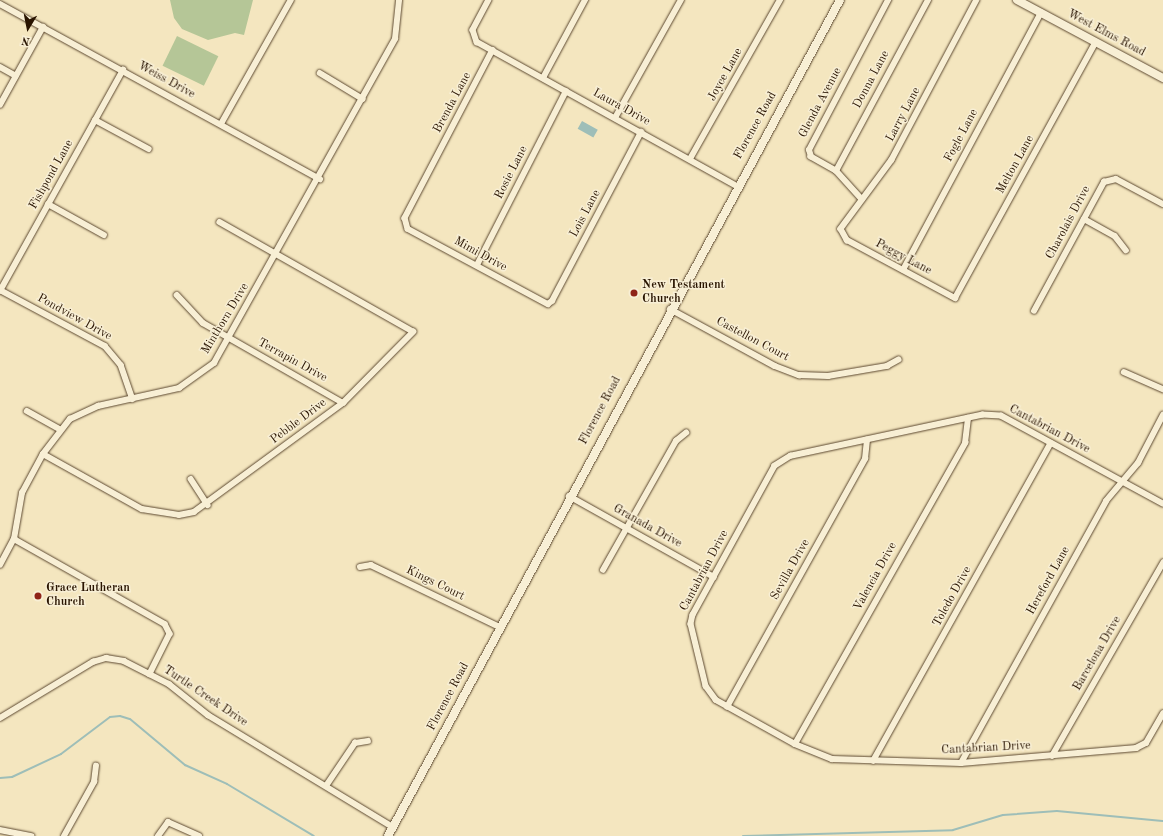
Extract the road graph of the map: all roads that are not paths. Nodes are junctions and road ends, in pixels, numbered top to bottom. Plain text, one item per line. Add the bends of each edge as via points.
1 (291, 0) edge
2 (399, 0) edge
3 (489, 0) edge
4 (585, 0) edge
5 (681, 0) edge
6 (780, 0) edge
7 (840, 0) edge
8 (888, 0) edge
9 (928, 0) edge
10 (977, 0) edge
11 (1017, 0) edge
12 (0, 4) edge
13 (1041, 13) junction
14 (43, 27) junction
15 (1096, 42) junction
16 (493, 50) junction
17 (0, 67) edge
18 (123, 70) junction
19 (320, 73) dead end
20 (16, 76) junction
21 (543, 78) junction
22 (1163, 78) edge
23 (566, 91) junction
24 (363, 99) junction
25 (0, 105) edge
26 (615, 118) junction
27 (95, 120) junction
28 (221, 124) junction
29 (641, 132) junction
30 (149, 149) dead end
31 (690, 159) junction
32 (836, 171) junction
33 (320, 179) junction
34 (737, 186) junction
35 (862, 200) junction
36 (48, 204) junction
37 (1163, 204) edge
38 (1084, 219) junction
39 (220, 223) dead end
40 (404, 224) joint
41 (842, 234) joint
42 (104, 235) dead end
43 (1126, 250) dead end
44 (276, 255) junction
45 (477, 265) junction
46 (903, 270) junction
47 (0, 290) edge
48 (177, 295) dead end
49 (955, 298) joint
50 (548, 304) joint
51 (670, 309) junction
52 (1034, 311) dead end
53 (230, 339) junction
54 (898, 360) dead end
55 (1124, 372) dead end
56 (1163, 389) edge
57 (133, 399) junction
58 (343, 403) junction
59 (27, 411) dead end
60 (1163, 415) edge
61 (968, 418) junction
62 (60, 429) junction
63 (686, 433) dead end
64 (867, 440) junction
65 (1051, 443) junction
66 (43, 454) junction
67 (191, 479) dead end
68 (1122, 482) junction
69 (569, 496) junction
70 (208, 504) junction
71 (1163, 504) edge
72 (626, 528) junction
73 (14, 539) junction
74 (1163, 563) edge
75 (0, 566) edge
76 (360, 567) dead end
77 (603, 570) dead end
78 (714, 577) junction
79 (500, 627) junction
80 (150, 674) junction
81 (727, 707) junction
82 (1163, 713) edge
83 (0, 718) edge
84 (368, 741) dead end
85 (795, 744) junction
86 (1052, 756) junction
87 (873, 761) junction
88 (961, 763) junction
89 (96, 766) dead end
90 (326, 786) junction
91 (393, 827) junction
92 (0, 830) edge
93 (31, 836) edge
94 (64, 836) edge
95 (158, 836) edge
96 (198, 836) edge
97 (388, 836) edge

1 - 28 street
2 - 24 street, Minthorn Drive via 395,39
3 - 16 street via 472,34 477,42
4 - 21 street
5 - 26 street
6 - 31 street, Joyce Lane
7 - 34 street, Florence Road
8 - 32 street, Glenda Avenue via 809,150 810,157
9 - 32 street, Donna Lane
10 - 35 street, Larry Lane via 892,160
11 - 13 street, West Elms Road
12 - 14 street, Weiss Drive
13 - 15 street, West Elms Road
13 - 46 street, Fogle Lane
14 - 18 street, Weiss Drive
14 - 20 street
15 - 22 street, West Elms Road
15 - 49 street, Melton Lane
16 - 21 street, Laura Drive
16 - 40 street, Brenda Lane
17 - 20 street
18 - 27 street, Fishpond Lane
18 - 28 street, Weiss Drive
19 - 24 street
20 - 25 street
21 - 23 street, Laura Drive
23 - 26 street, Laura Drive
23 - 45 street, Rosie Lane
24 - 33 street, Minthorn Drive
26 - 29 street, Laura Drive
27 - 30 street
27 - 36 street, Fishpond Lane
28 - 33 street, Weiss Drive
29 - 31 street, Laura Drive
29 - 50 street, Lois Lane via 552,301
31 - 34 street, Laura Drive
32 - 35 street, Glenda Avenue
33 - 44 street, Minthorn Drive
34 - 51 street, Florence Road
35 - 41 street, Larry Lane via 841,229
36 - 42 street
36 - 47 street, Fishpond Lane
37 - 38 street, Charolais Drive via 1112,179 1104,182
38 - 43 street via 1115,236
38 - 52 street, Charolais Drive
39 - 44 street
40 - 45 street, Mimi Drive via 408,229
41 - 46 street, Peggy Lane via 847,240
44 - 53 street, Minthorn Drive
44 - 58 street, Pebble Drive via 413,332
45 - 50 street, Mimi Drive
46 - 49 street, Peggy Lane
47 - 57 street, Pondview Drive via 105,346 121,365
48 - 53 street, Terrapin Drive via 203,324
51 - 54 street, Castellon Court via 775,366 799,375 828,376 887,366
51 - 69 street, Florence Road
53 - 57 street, Minthorn Drive via 214,363 193,380 165,393
53 - 58 street, Terrapin Drive
55 - 56 street
57 - 62 street, Minthorn Drive via 88,409
58 - 70 street, Pebble Drive
59 - 62 street
60 - 68 street, Hereford Lane via 1138,463
61 - 64 street, Cantabrian Drive
61 - 65 street, Cantabrian Drive via 1001,416
61 - 85 street, Valencia Drive via 965,443
62 - 66 street, Minthorn Drive
63 - 72 street via 676,441
64 - 78 street, Cantabrian Drive via 792,456 775,466
64 - 81 street, Sevilla Drive via 866,459
65 - 68 street, Cantabrian Drive
65 - 87 street, Toledo Drive
66 - 70 street, Pebble Drive via 142,509 179,515
66 - 73 street, Minthorn Drive via 22,493
67 - 70 street
68 - 71 street, Cantabrian Drive
68 - 88 street, Hereford Lane via 1106,501
69 - 72 street, Granada Drive
69 - 79 street, Florence Road
72 - 77 street
72 - 78 street, Granada Drive
73 - 75 street, Minthorn Drive
73 - 80 street via 165,624 170,634
74 - 86 street, Barcelona Drive
76 - 79 street, Kings Court via 371,565
78 - 81 street, Cantabrian Drive via 693,615 692,632 709,692
79 - 91 street, Florence Road
80 - 83 street, Turtle Creek Drive via 115,659 93,662
80 - 90 street, Turtle Creek Drive via 208,715
81 - 85 street, Cantabrian Drive
82 - 86 street, Cantabrian Drive via 1146,743 1136,748
84 - 90 street via 355,743
85 - 87 street, Cantabrian Drive via 826,758
86 - 88 street, Cantabrian Drive
87 - 88 street, Cantabrian Drive
89 - 94 street via 94,782
90 - 91 street, Turtle Creek Drive
91 - 97 street, Florence Road
92 - 93 street
95 - 96 street via 168,822

